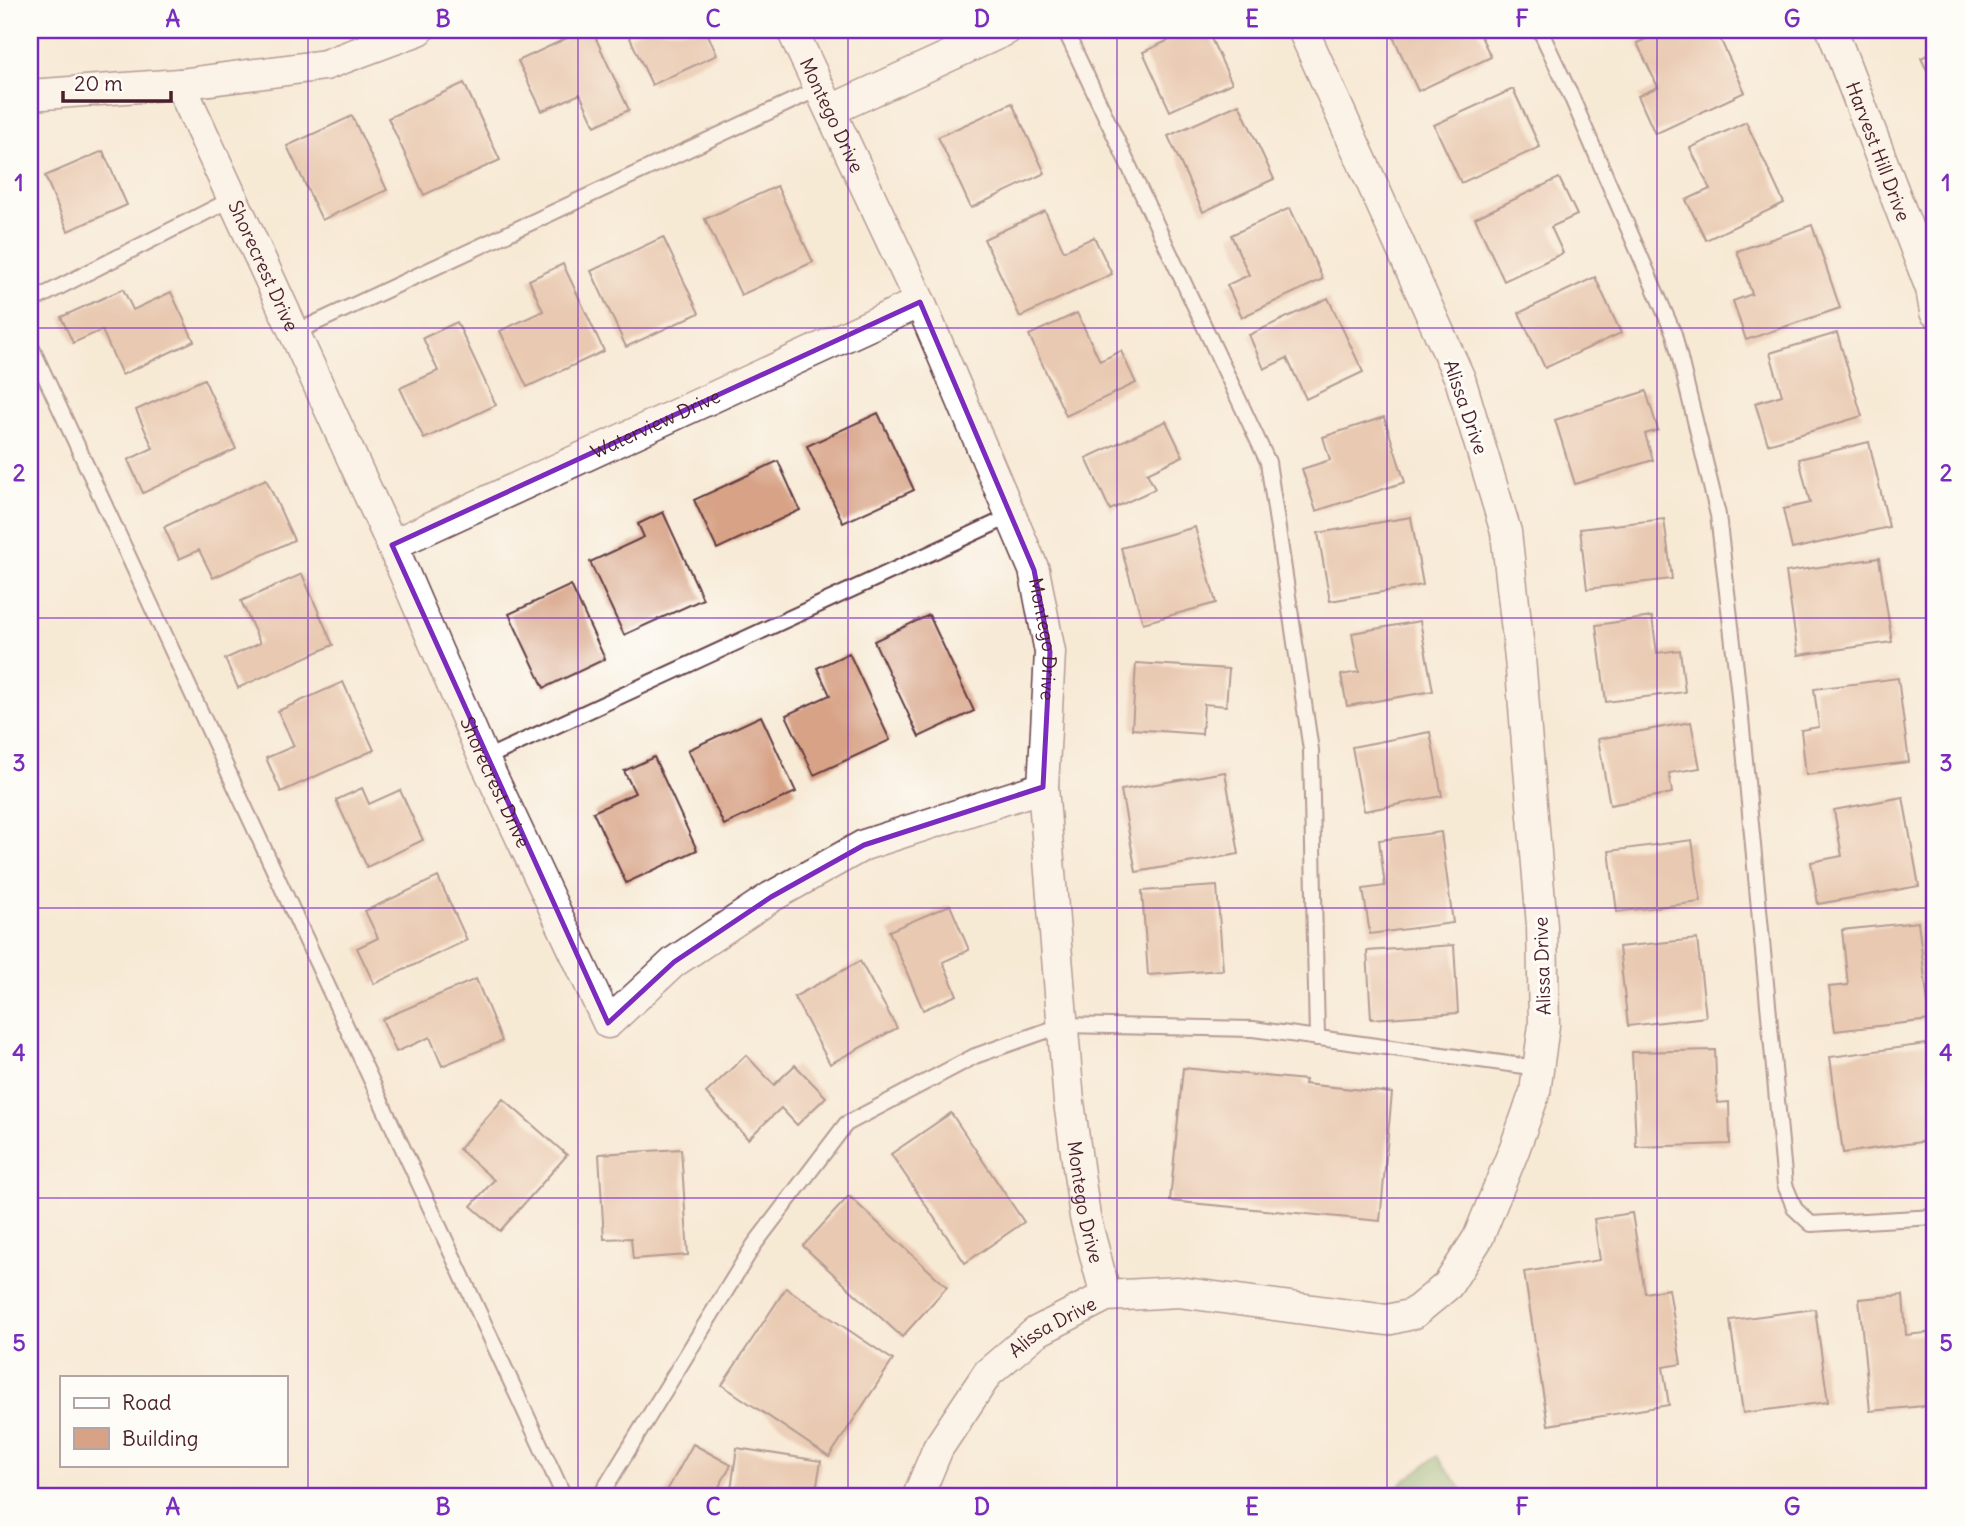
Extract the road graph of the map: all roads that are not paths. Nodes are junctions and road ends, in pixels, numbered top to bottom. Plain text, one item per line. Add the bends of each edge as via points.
1 (419, 30) edge
2 (792, 30) edge
3 (1006, 30) edge
4 (1065, 30) edge
5 (1303, 30) edge
6 (1539, 30) edge
7 (1832, 30) edge
8 (180, 84) junction
9 (30, 95) edge
10 (825, 99) junction
11 (232, 200) junction
12 (1934, 296) edge
13 (30, 302) edge
14 (920, 302) junction
15 (294, 333) junction
16 (30, 344) edge
17 (1011, 516) junction
18 (391, 545) junction
19 (484, 759) junction
20 (1043, 787) junction
21 (1063, 1025) junction
22 (1317, 1038) junction
23 (1538, 1068) junction
24 (1935, 1217) edge
25 (1106, 1296) junction
26 (565, 1496) edge
27 (600, 1496) edge
28 (918, 1496) edge

1 - 8 street via 325,65
2 - 10 street, Montego Drive
3 - 10 street
4 - 22 lane via 1268,462 1311,750
5 - 23 street, Alissa Drive via 1460,379 1506,532 1542,926 1544,1025
6 - 24 lane via 1674,334 1718,515 1785,1185 1795,1209 1811,1224
7 - 12 street, Harvest Hill Drive
8 - 9 street
8 - 11 street, Shorecrest Drive
10 - 14 street, Montego Drive
10 - 15 lane
11 - 13 lane
11 - 15 street, Shorecrest Drive
14 - 17 street, Montego Drive
14 - 18 street, Waterview Drive
15 - 18 street, Shorecrest Drive
16 - 26 lane
17 - 19 lane
17 - 20 street, Montego Drive via 1034,570 1050,652
18 - 19 street, Shorecrest Drive
19 - 20 street, Shorecrest Drive via 608,1023 674,962 771,897 864,845
20 - 21 street, Montego Drive
21 - 22 lane via 1253,1029
21 - 25 street, Montego Drive via 1085,1217
21 - 27 lane via 975,1056 846,1124 754,1245
22 - 23 lane
23 - 25 street, Alissa Drive via 1535,1092 1478,1238 1448,1285 1413,1314 1387,1320 1178,1292
25 - 28 street, Alissa Drive via 1036,1332 988,1373 938,1448

